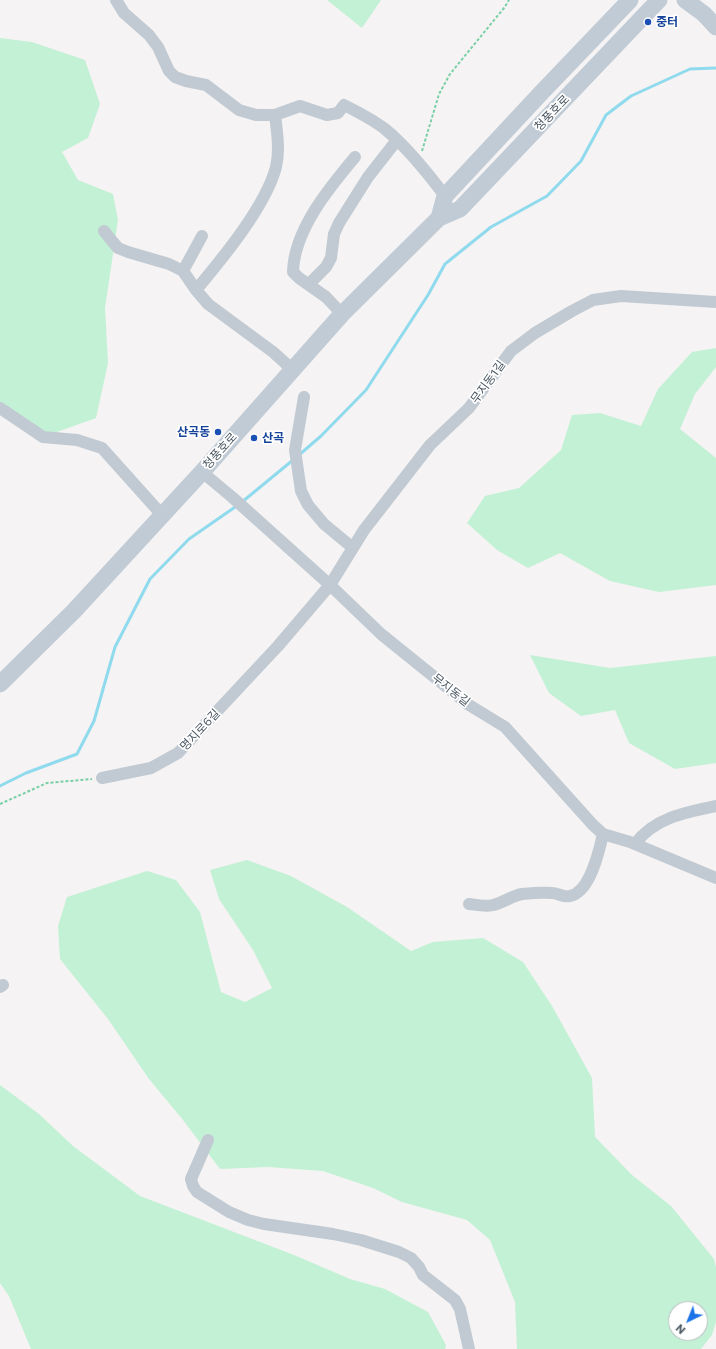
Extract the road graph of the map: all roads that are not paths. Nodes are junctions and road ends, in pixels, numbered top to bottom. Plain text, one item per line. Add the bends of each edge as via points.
1 (116, 0) edge
2 (630, 0) edge
3 (659, 0) edge
4 (685, 0) edge
5 (716, 27) edge
6 (276, 115) junction
7 (397, 140) junction
8 (355, 158) dead end
9 (445, 196) junction
10 (439, 218) junction
11 (104, 231) dead end
12 (202, 236) dead end
13 (183, 271) junction
14 (310, 284) junction
15 (196, 290) junction
16 (716, 302) edge
17 (342, 314) junction
18 (293, 370) junction
19 (304, 397) dead end
20 (0, 408) edge
21 (202, 472) junction
22 (162, 515) junction
23 (352, 548) junction
24 (330, 585) junction
25 (0, 684) edge
26 (102, 778) road end
27 (716, 806) edge
28 (603, 834) junction
29 (635, 844) junction
30 (716, 878) edge
31 (469, 904) dead end
32 (208, 1140) dead end
33 (469, 1349) edge

1 - 6 street via 124,13 149,35 158,47 169,71 175,76 206,85 238,110
2 - 9 main road, 청풍호로
3 - 10 main road, 청풍호로 via 460,209
4 - 5 main road
6 - 7 street via 300,106 327,115 338,113 344,105 372,120
6 - 15 street via 278,149 270,184 240,233
7 - 9 street via 418,161
7 - 14 street via 368,177 339,223 334,234 331,258
8 - 14 street via 335,181 312,215 294,256 293,272
9 - 10 main road, 청풍호로
10 - 17 main road, 청풍호로
11 - 13 street via 118,248
12 - 13 street
13 - 15 street
14 - 17 street
15 - 18 street via 208,304
16 - 23 street, 무지동1길 via 621,296 593,300 535,333 511,351 469,408 430,445
17 - 18 main road, 청풍호로
18 - 21 main road, 청풍호로
19 - 23 street via 295,450 302,491 308,505 324,524
20 - 22 street via 42,437 77,440 102,448
21 - 22 main road, 청풍호로
21 - 24 street, 무지동길
22 - 25 main road, 청풍호로 via 74,611
23 - 24 street, 무지동1길
24 - 26 street, 명지로6길 via 278,646 178,753 151,768
24 - 28 street, 무지동길 via 386,639 469,705 505,727
27 - 29 street via 686,812 664,820 641,835
28 - 29 street, 무지동길
28 - 31 street via 593,870 578,893 568,897 554,893 519,895 493,906
29 - 30 street, 무지동길
32 - 33 street via 191,1179 197,1192 248,1220 361,1240 411,1258 423,1275 455,1300 460,1309

